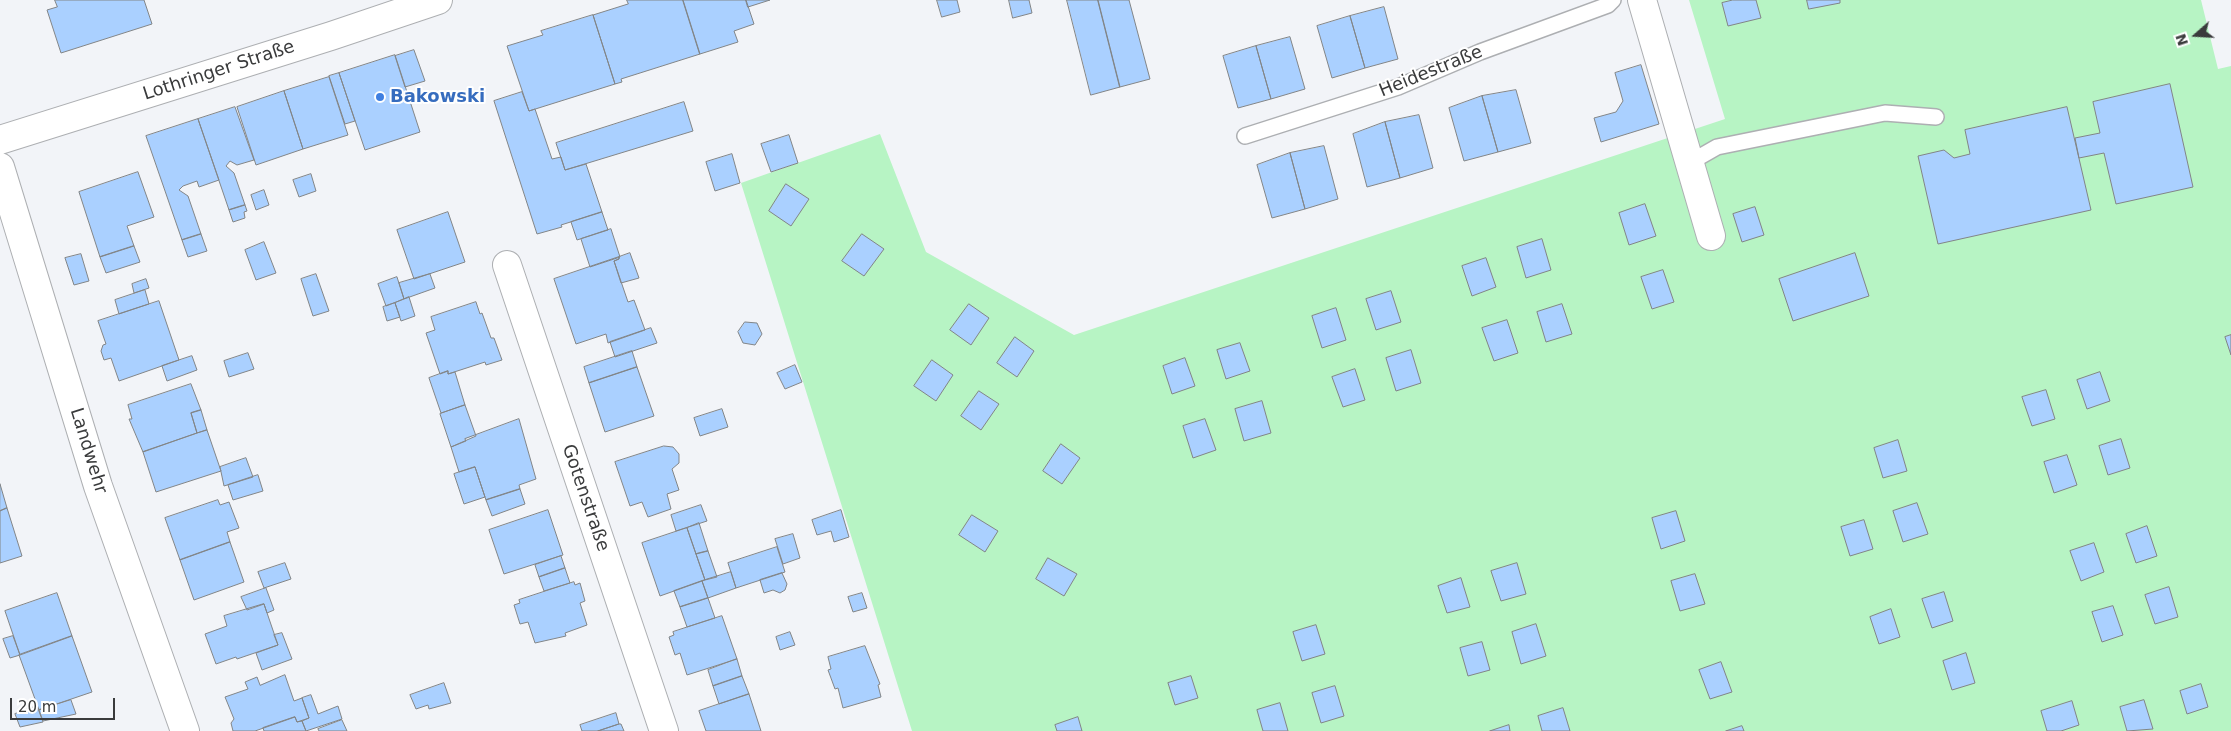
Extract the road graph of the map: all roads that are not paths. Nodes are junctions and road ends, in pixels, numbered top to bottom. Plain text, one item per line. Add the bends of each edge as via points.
1 (438, 0) edge
2 (1613, 0) edge
3 (1642, 0) edge
4 (1936, 117) dead end
5 (1245, 136) dead end
6 (0, 140) edge
7 (1689, 163) junction
8 (0, 167) edge
9 (1711, 236) dead end
10 (507, 265) dead end
11 (185, 731) edge
12 (664, 731) edge

1 - 6 street, Lothringer Straße
2 - 5 lane, Heidestraße via 1608,5 1480,52 1398,88
3 - 7 street
4 - 7 lane via 1885,113 1717,148
7 - 9 street
8 - 11 street, Landwehr via 98,486
10 - 12 street, Gotenstraße

